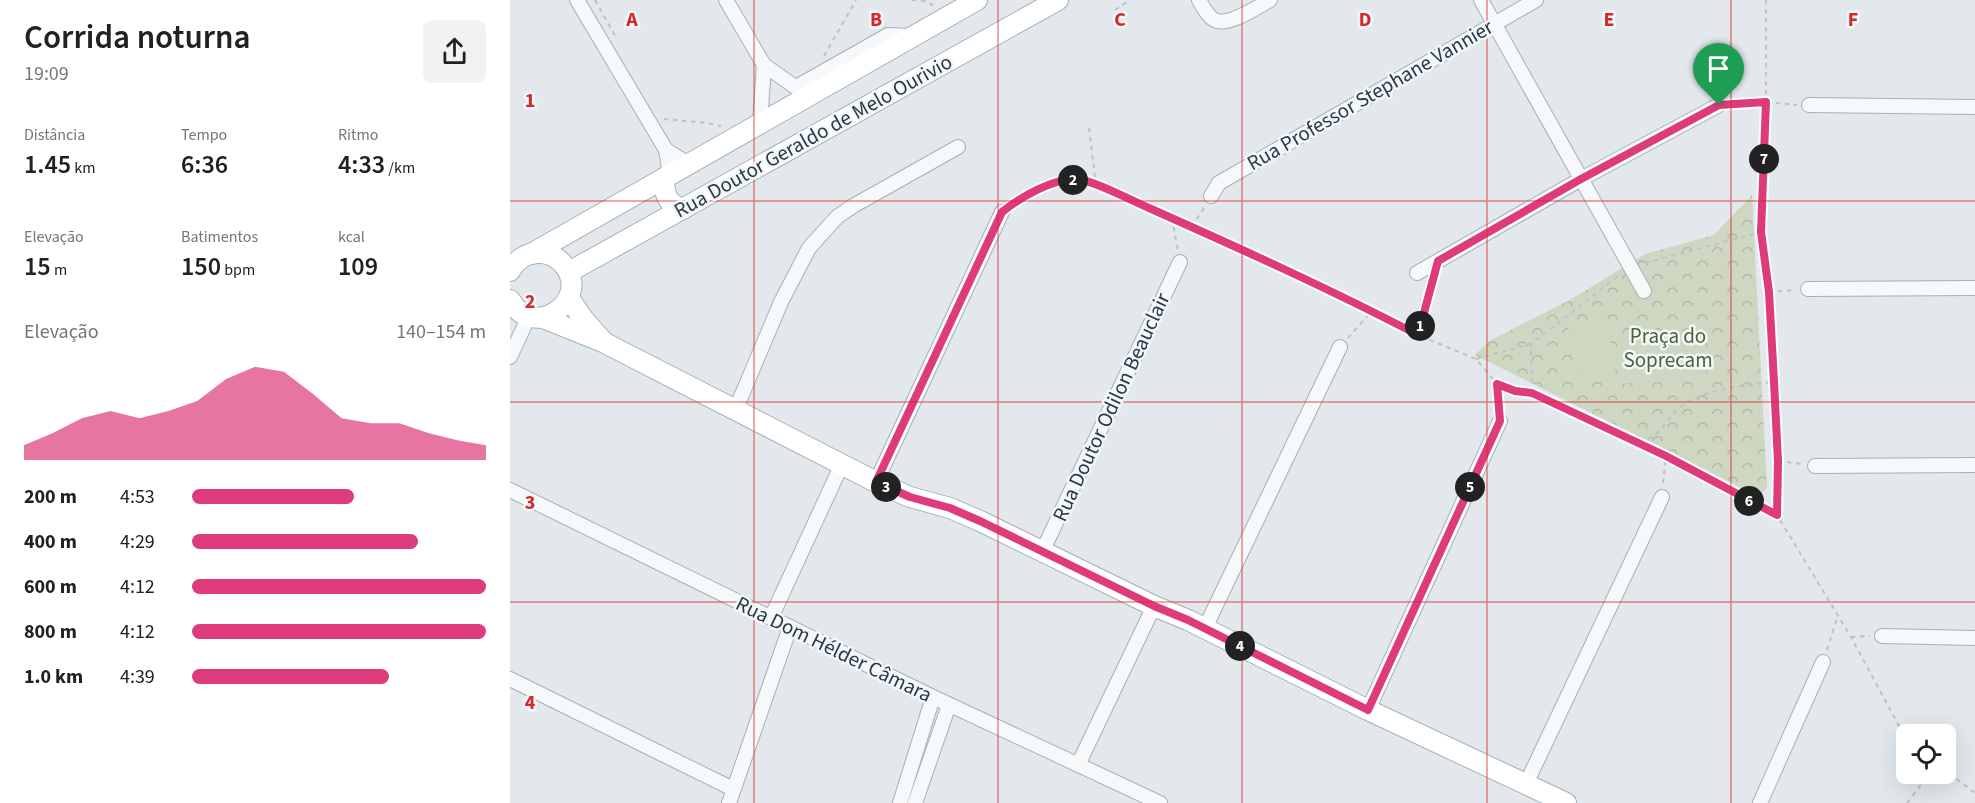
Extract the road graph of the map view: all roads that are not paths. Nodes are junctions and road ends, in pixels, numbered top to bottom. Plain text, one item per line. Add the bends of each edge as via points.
1 (578, 0) edge
2 (726, 0) edge
3 (1058, 0) edge
4 (1199, 0) edge
5 (1270, 0) edge
6 (1481, 0) edge
7 (1536, 0) edge
8 (963, 6) edge
9 (1031, 8) edge
10 (1493, 23) junction
11 (912, 36) junction
12 (764, 65) junction
13 (802, 91) junction
14 (1719, 105) road end
15 (1809, 105) road end
16 (1975, 107) edge
17 (760, 123) junction
18 (958, 147) dead end
19 (666, 150) junction
20 (689, 164) junction
21 (667, 176) junction
22 (1581, 179) junction
23 (1211, 196) road end
24 (683, 209) junction
25 (1002, 212) road end
26 (531, 254) junction
27 (1180, 262) road end
28 (511, 268) edge
29 (569, 272) junction
30 (1418, 273) dead end
31 (1975, 288) edge
32 (1808, 289) road end
33 (1644, 291) dead end
34 (569, 298) junction
35 (510, 300) edge
36 (527, 314) edge
37 (603, 342) junction
38 (1340, 348) road end
39 (510, 357) edge
40 (735, 411) junction
41 (1500, 421) road end
42 (842, 464) junction
43 (1975, 465) edge
44 (1815, 466) road end
45 (876, 482) junction
46 (510, 490) edge
47 (1662, 497) road end
48 (1042, 552) junction
49 (1154, 606) junction
50 (771, 618) junction
51 (790, 627) junction
52 (1204, 628) junction
53 (1882, 636) road end
54 (1975, 638) edge
55 (1823, 662) road end
56 (510, 679) edge
57 (933, 698) junction
58 (949, 705) junction
59 (1368, 710) junction
60 (1078, 765) junction
61 (1526, 784) junction
62 (733, 789) junction
63 (729, 803) edge
64 (900, 803) edge
65 (915, 803) edge
66 (1160, 803) edge
67 (1566, 803) edge
68 (1760, 803) edge

1 - 19 street
2 - 12 street
3 - 9 street, Rua Doutor Geraldo de Melo Ourivio
4 - 5 street via 1211,18 1223,21
6 - 10 street
7 - 10 street, Rua Professor Stephane Vannier
8 - 11 street, Rua Doutor Geraldo de Melo Ourivio
9 - 24 street, Rua Doutor Geraldo de Melo Ourivio
10 - 22 street
10 - 23 street, Rua Professor Stephane Vannier via 1219,183
11 - 13 street, Rua Doutor Geraldo de Melo Ourivio
11 - 13 street via 888,35 817,75
12 - 13 street
12 - 17 street
13 - 17 street, Rua Doutor Geraldo de Melo Ourivio
14 - 22 street
15 - 16 street
17 - 20 street, Rua Doutor Geraldo de Melo Ourivio
18 - 40 street via 853,206 822,232 794,276
19 - 20 street
19 - 21 street
20 - 21 street, Rua Doutor Geraldo de Melo Ourivio
21 - 24 street via 667,198
21 - 26 street, Rua Doutor Geraldo de Melo Ourivio
22 - 30 street
22 - 33 street
24 - 29 street, Rua Doutor Geraldo de Melo Ourivio
25 - 45 street
26 - 28 street, Rua Doutor Geraldo de Melo Ourivio
26 - 29 street via 549,254
27 - 48 street, Rua Doutor Odilon Beauclair
29 - 34 street
31 - 32 street
34 - 36 street via 554,314
34 - 37 street
35 - 36 street via 517,310
36 - 37 street
36 - 39 street
37 - 40 street
38 - 52 street
40 - 42 street
41 - 59 street
42 - 45 street
42 - 50 street
43 - 44 street
45 - 48 street via 950,508
46 - 50 street, Rua Dom Hélder Câmara
47 - 61 street
48 - 49 street
49 - 52 street
49 - 60 street
50 - 51 street, Rua Dom Hélder Câmara
51 - 57 street, Rua Dom Hélder Câmara
51 - 62 street
52 - 59 street
53 - 54 street
55 - 68 street
56 - 62 street
57 - 58 street, Rua Dom Hélder Câmara
57 - 64 street
58 - 60 street, Rua Dom Hélder Câmara
58 - 65 street
59 - 61 street
60 - 66 street, Rua Dom Hélder Câmara
61 - 67 street
62 - 63 street

